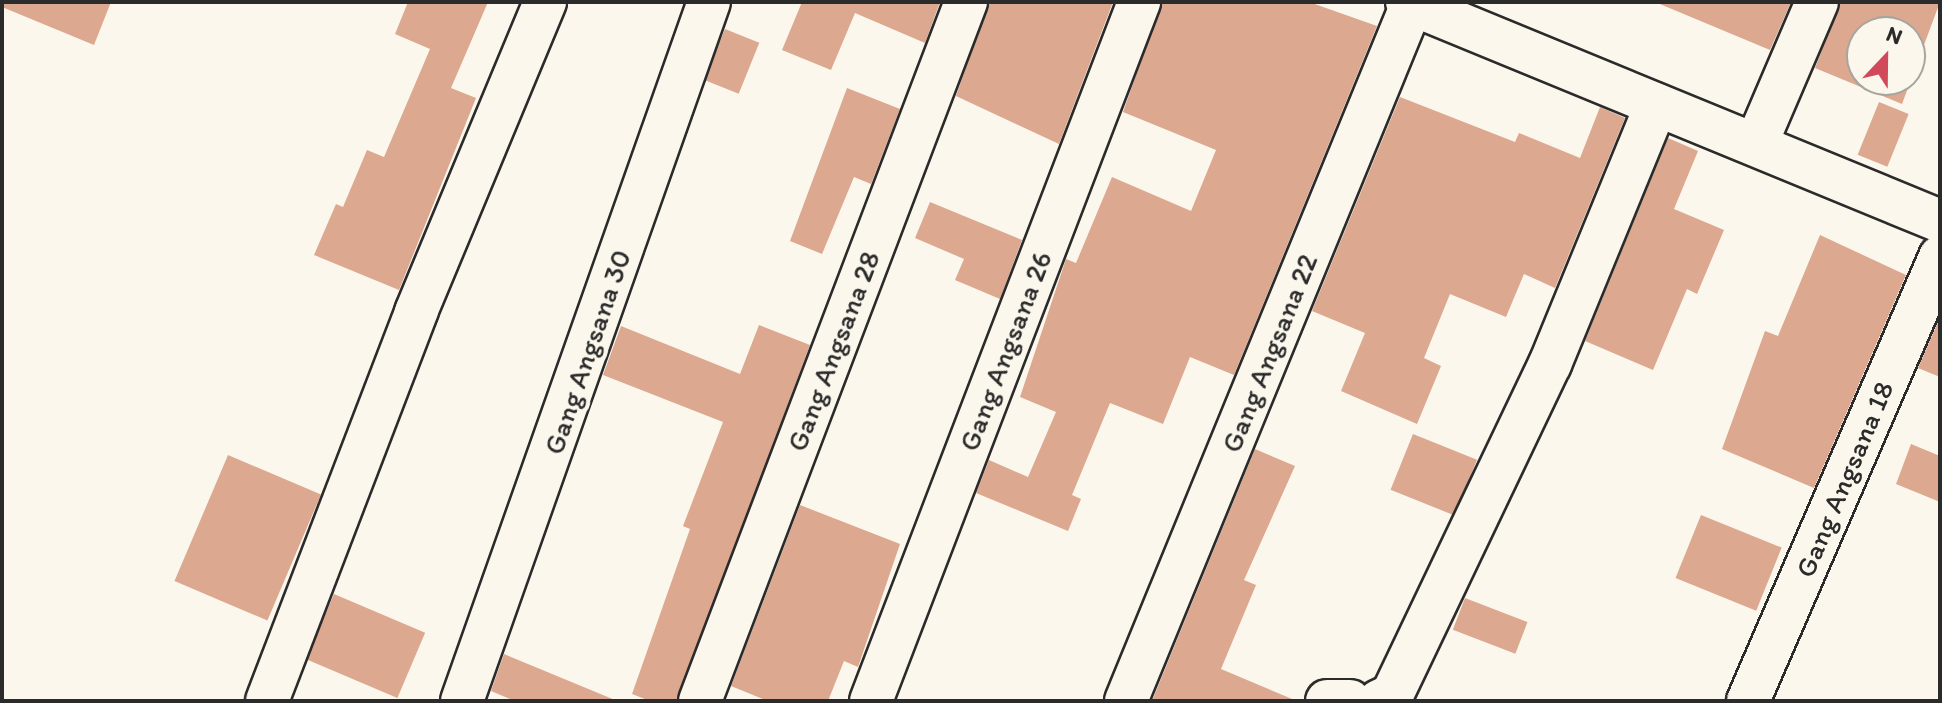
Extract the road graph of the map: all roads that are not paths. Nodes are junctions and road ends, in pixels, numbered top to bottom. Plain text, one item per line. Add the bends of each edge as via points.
1 (545, 2) edge
2 (709, 2) edge
3 (966, 2) edge
4 (1139, 2) edge
5 (1817, 2) edge
6 (1429, 6) edge
7 (1656, 105) junction
8 (1757, 142) junction
9 (1940, 221) edge
10 (1940, 257) edge
11 (267, 701) edge
12 (462, 701) edge
13 (700, 701) edge
14 (871, 701) edge
15 (1126, 701) edge
16 (1327, 701) edge
17 (1350, 701) edge
18 (1379, 701) edge
19 (1748, 701) edge

1 - 11 street via 416,312
2 - 12 street, Gang Angsana 30
3 - 13 street, Gang Angsana 28
4 - 14 street, Gang Angsana 26
5 - 8 street
6 - 7 street
6 - 15 street, Gang Angsana 22
7 - 8 street
7 - 18 street via 1537,391 1392,695
8 - 9 street
10 - 19 street, Gang Angsana 18
16 - 17 street

